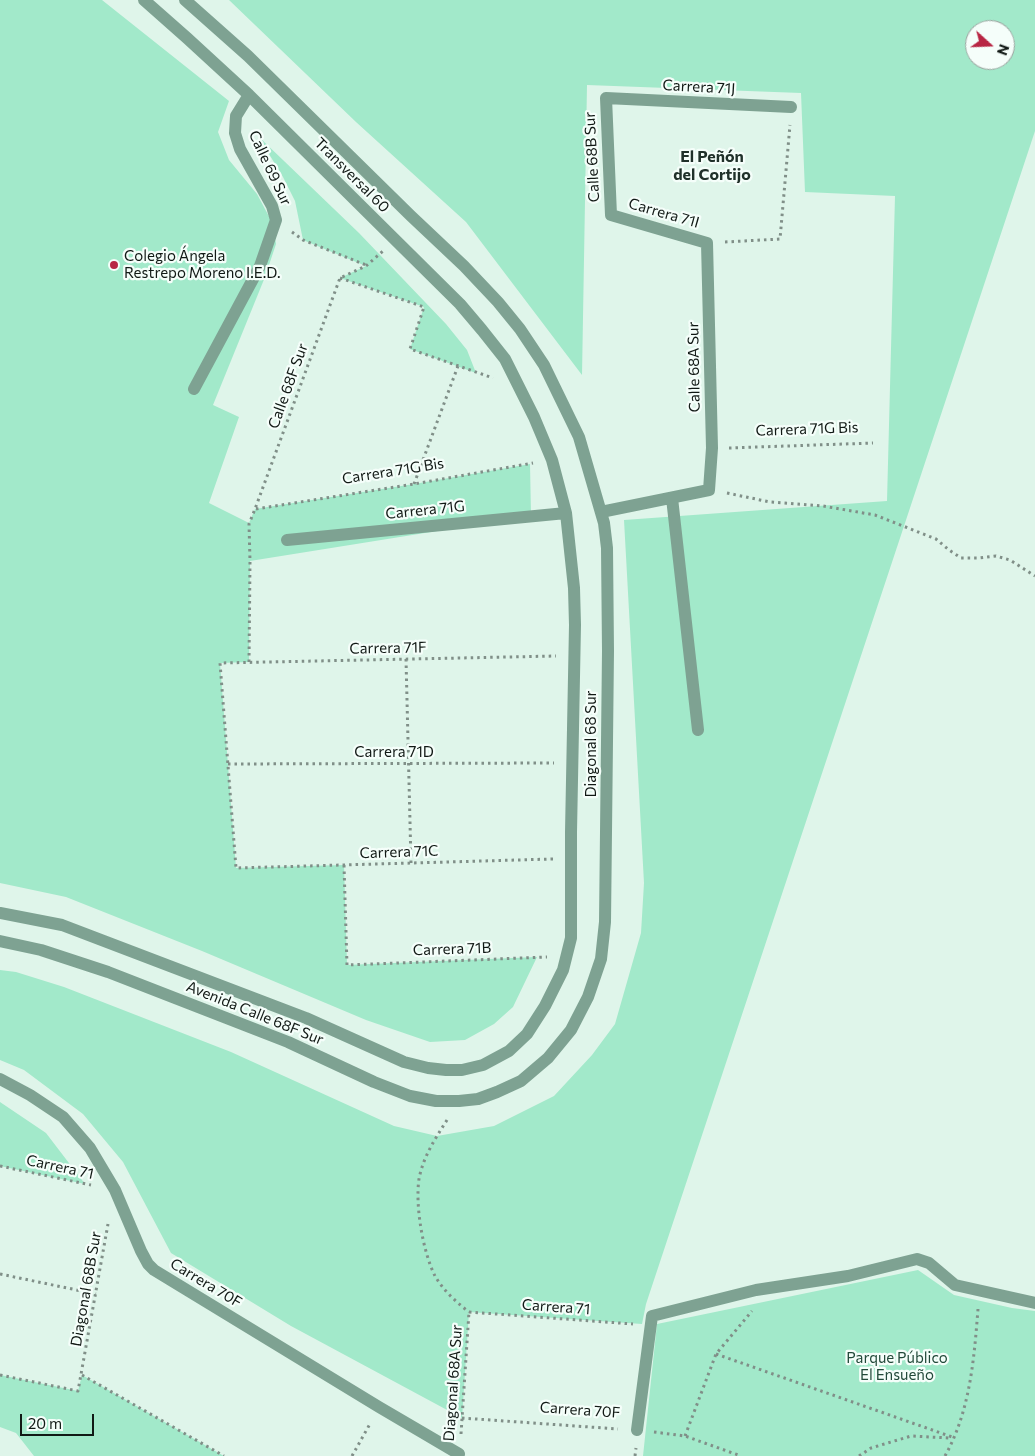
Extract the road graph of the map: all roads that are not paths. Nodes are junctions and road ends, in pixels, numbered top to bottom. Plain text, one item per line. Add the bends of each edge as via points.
1 (144, 0) edge
2 (185, 0) edge
3 (249, 95) junction
4 (606, 98) joint
5 (791, 107) road end
6 (611, 215) joint
7 (707, 243) joint
8 (544, 365) joint
9 (520, 388) joint
10 (194, 390) dead end
11 (672, 498) junction
12 (601, 512) junction
13 (566, 513) junction
14 (287, 540) dead end
15 (698, 730) dead end
16 (0, 913) edge
17 (0, 941) edge
18 (483, 1065) joint
19 (0, 1079) edge
20 (497, 1092) joint
21 (1035, 1303) edge
22 (637, 1430) road end
23 (459, 1454) road end

1 - 3 street, Transversal 60
2 - 8 street, Transversal 60 via 248,56 464,266 520,329
3 - 9 street, Transversal 60 via 460,304 505,359
3 - 10 street, Calle 69 Sur via 236,116 235,133 276,220 260,266
4 - 5 street, Carrera 71J
4 - 6 street, Calle 68B Sur
6 - 7 street, Carrera 71I
7 - 11 street, Calle 68A Sur via 712,448 710,490
8 - 12 street, Diagonal 68 Sur via 579,437
9 - 13 street, Diagonal 68 Sur via 552,460
11 - 12 street
11 - 15 street
12 - 20 street, Diagonal 68 Sur via 607,548 608,585 605,922 601,958 588,997 571,1030 548,1058 521,1081
13 - 14 street, Carrera 71G
13 - 18 street, Diagonal 68 Sur via 575,624 571,938 563,970 527,1034 509,1051
16 - 18 street, Avenida Calle 68F Sur via 62,925 306,1018 404,1062 446,1070
17 - 20 street, Avenida Calle 68F Sur via 42,950 108,972 288,1042 410,1096 458,1101 478,1099
19 - 23 street, Carrera 70F via 63,1117 90,1148 115,1190 141,1251 154,1270
21 - 22 street via 955,1286 929,1262 917,1259 848,1276 756,1290 652,1316

